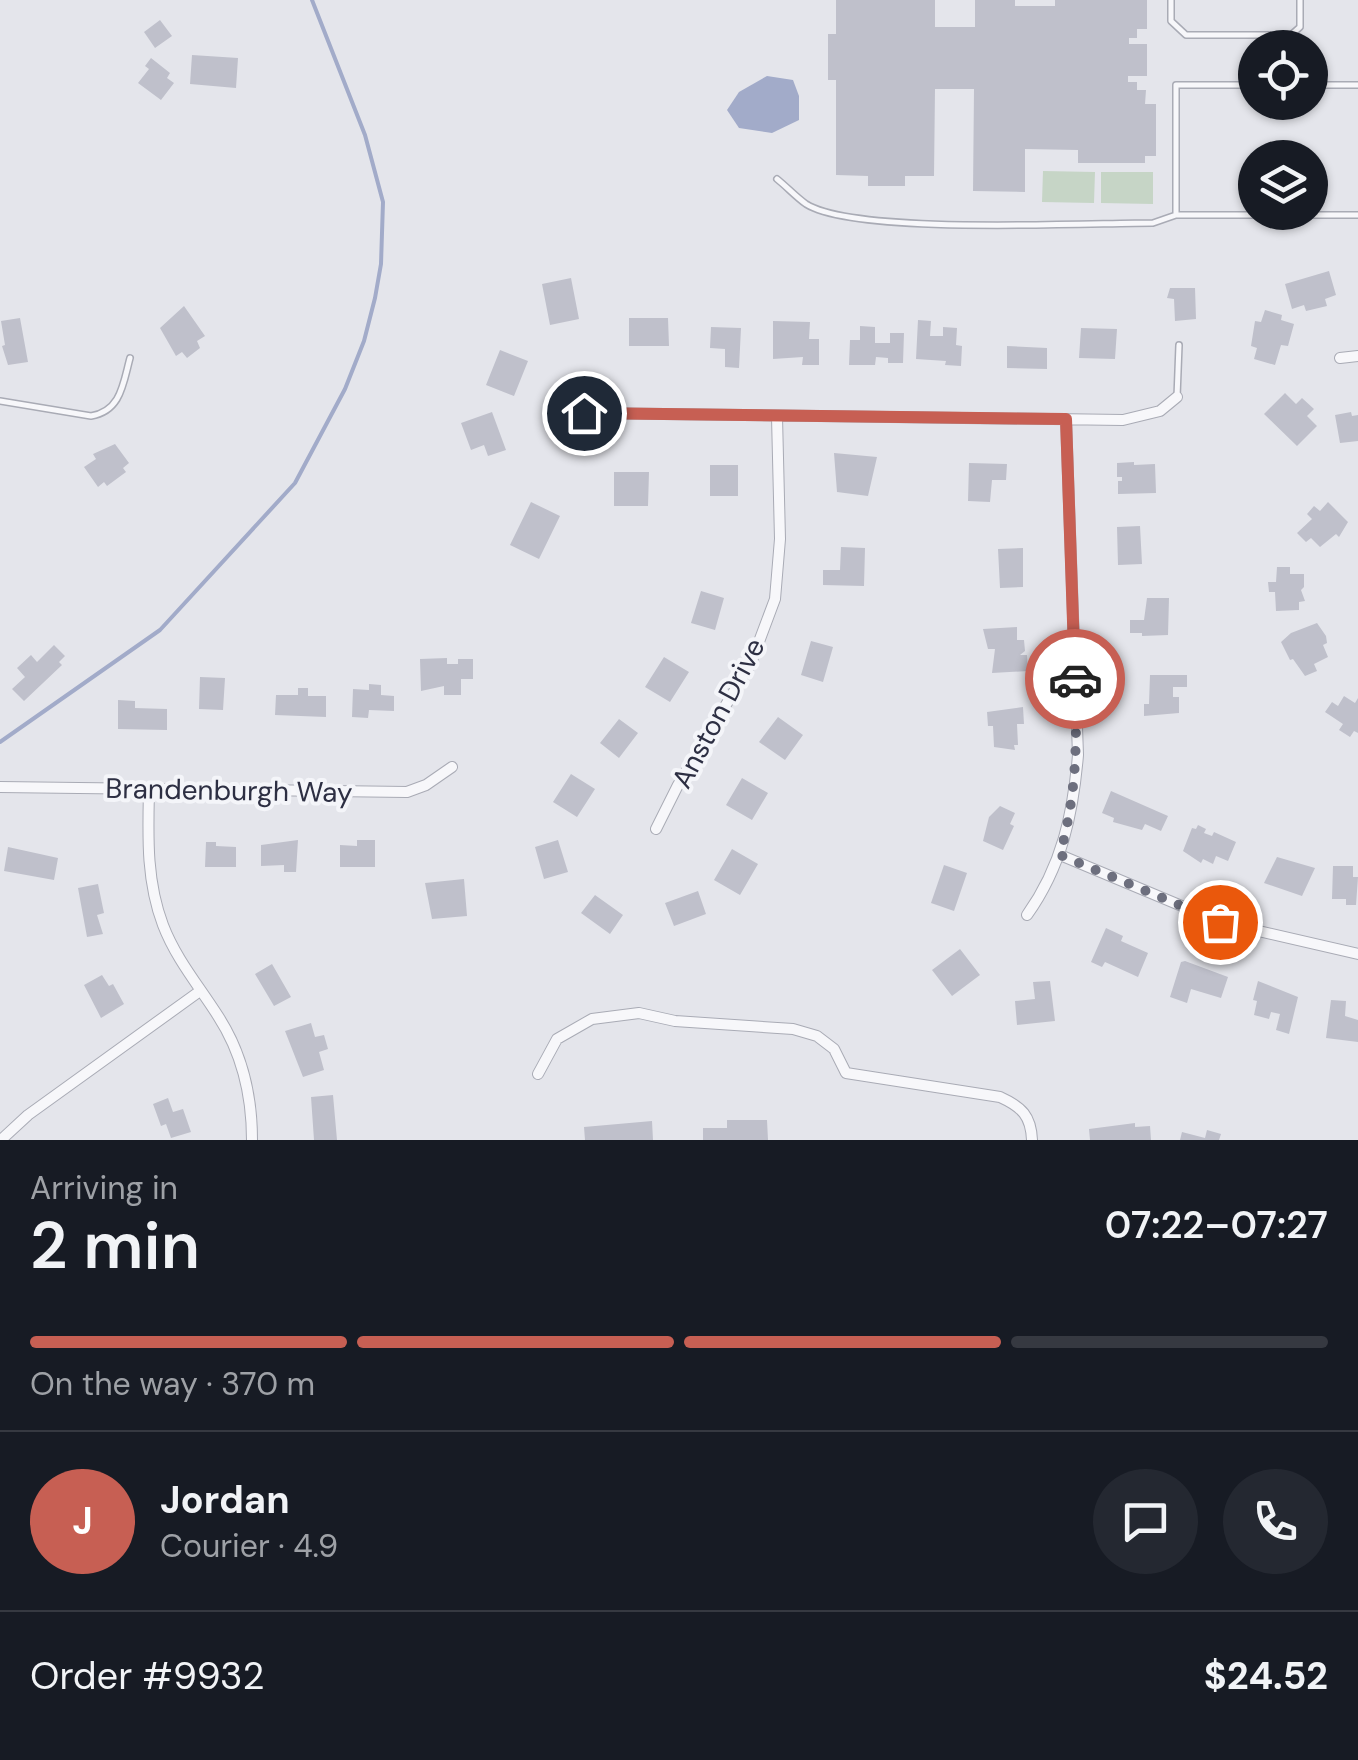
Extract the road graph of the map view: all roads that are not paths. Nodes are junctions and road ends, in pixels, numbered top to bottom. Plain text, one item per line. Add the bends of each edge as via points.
1 (1171, 0) edge
2 (1300, 0) edge
3 (1238, 85) edge
4 (1328, 85) edge
5 (1358, 85) edge
6 (777, 178) dead end
7 (1176, 215) junction
8 (1358, 215) edge
9 (1179, 344) dead end
10 (1358, 356) edge
11 (130, 358) dead end
12 (1340, 358) dead end
13 (1177, 397) joint
14 (0, 401) edge
15 (584, 413) dead end
16 (778, 417) junction
17 (1066, 419) junction
18 (452, 767) dead end
19 (0, 787) edge
20 (150, 789) junction
21 (656, 829) dead end
22 (1060, 855) junction
23 (1027, 915) dead end
24 (1358, 954) edge
25 (200, 991) junction
26 (538, 1074) dead end
27 (1, 1140) edge
28 (252, 1140) edge
29 (1032, 1140) edge

1 - 2 lane via 1171,21 1186,34 1262,35 1297,33
3 - 7 lane via 1176,85
4 - 5 lane
6 - 7 lane via 808,206 845,216 1153,223
7 - 8 lane
9 - 13 lane
10 - 12 street
11 - 14 lane via 120,395 104,414
13 - 17 street via 1138,418
15 - 16 street
16 - 17 street
16 - 21 street, Anston Drive via 774,599 751,663
17 - 22 street via 1078,754
18 - 20 street, Brandenburgh Way via 407,792
19 - 20 street, Brandenburgh Way
20 - 25 street via 155,898 173,947
22 - 23 street
22 - 24 street via 1220,922
25 - 27 street
25 - 28 street via 236,1051
26 - 29 street via 556,1040 618,1013 793,1029 834,1049 846,1073 1000,1097 1020,1106 1031,1122

